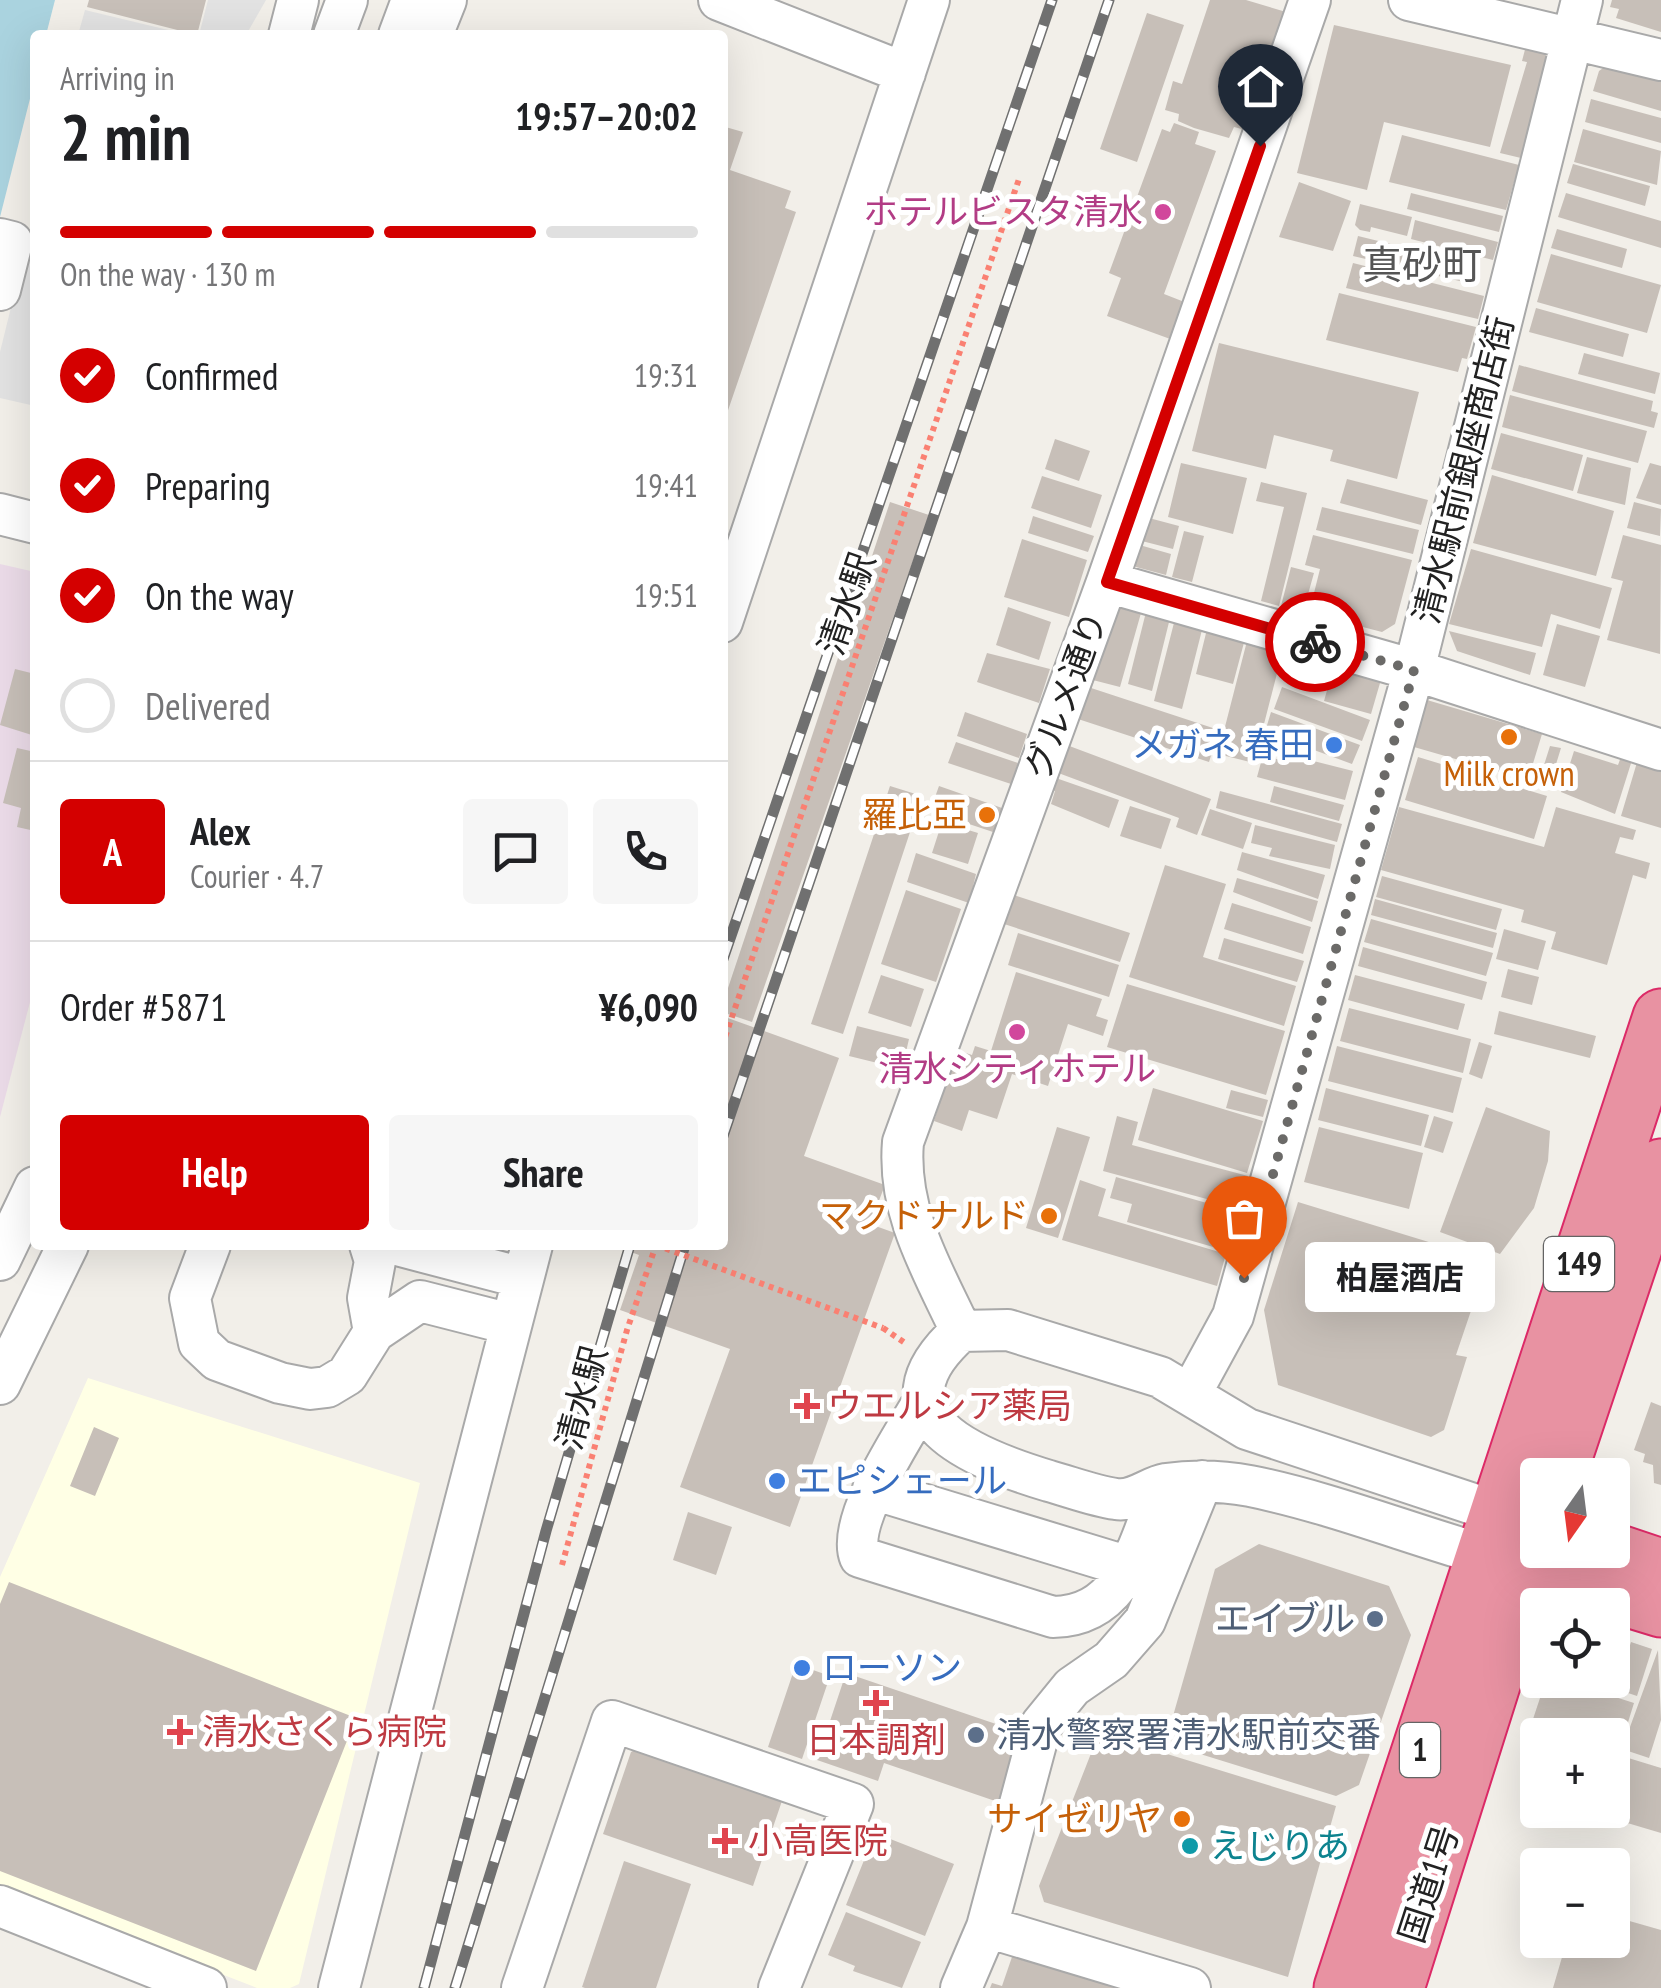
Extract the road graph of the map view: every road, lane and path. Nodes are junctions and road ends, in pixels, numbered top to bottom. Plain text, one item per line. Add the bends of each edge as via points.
1 (298, 0) edge
2 (346, 0) edge
3 (412, 0) edge
4 (446, 0) edge
5 (719, 0) edge
6 (929, 0) edge
7 (1310, 0) edge
8 (1409, 0) edge
9 (1578, 18) edge
10 (289, 30) edge
11 (336, 30) edge
12 (401, 30) edge
13 (434, 30) edge
14 (1661, 60) edge
15 (905, 72) junction
16 (1020, 179) dead end
17 (0, 239) edge
18 (0, 290) edge
19 (0, 514) edge
20 (30, 522) edge
21 (1107, 582) junction
22 (728, 604) edge
23 (1414, 670) junction
24 (1661, 750) edge
25 (1661, 1017) edge
26 (728, 1029) edge
27 (1661, 1167) edge
28 (30, 1197) edge
29 (66, 1250) edge
30 (208, 1250) edge
31 (372, 1250) edge
32 (435, 1250) edge
33 (654, 1250) edge
34 (670, 1250) edge
35 (0, 1260) edge
36 (527, 1262) edge
37 (510, 1324) junction
38 (883, 1328) dead end
39 (961, 1331) junction
40 (374, 1332) junction
41 (0, 1384) edge
42 (1191, 1393) junction
43 (924, 1399) junction
44 (1564, 1458) edge
45 (1202, 1482) junction
46 (1162, 1485) junction
47 (873, 1489) junction
48 (1517, 1540) edge
49 (1630, 1557) edge
50 (562, 1565) dead end
51 (1129, 1567) junction
52 (1661, 1567) edge
53 (1661, 1609) edge
54 (0, 1906) edge
55 (988, 1926) junction
56 (206, 1988) edge
57 (339, 1988) edge
58 (522, 1988) edge
59 (779, 1988) edge
60 (961, 1988) edge
61 (1190, 1988) edge
62 (1342, 1988) edge
63 (1396, 1988) edge

1 - 10 street
2 - 11 street
3 - 12 street
4 - 13 street
5 - 15 street
6 - 15 street
7 - 21 street, グルメ通り
8 - 9 street
9 - 14 street
9 - 23 street, 清水駅前銀座商店街
15 - 22 street
16 - 26 path, 清水駅
17 - 18 street via 12,242
19 - 20 street
21 - 23 street
21 - 39 street, グルメ通り via 903,1142 900,1171 912,1227
23 - 24 street
23 - 42 street, 清水駅前銀座商店街 via 1233,1316
25 - 48 highway, 149
27 - 44 highway, 149
28 - 35 street
29 - 41 street
30 - 40 street via 190,1298 198,1343 217,1360 280,1383 327,1386 347,1375
31 - 40 street
32 - 36 street
33 - 50 path, 清水駅
34 - 38 path, bridge
36 - 37 street
37 - 40 street via 420,1301
37 - 57 street
39 - 42 street via 1008,1330 1160,1377
39 - 43 street via 934,1364
42 - 48 street via 1247,1429
43 - 46 street via 941,1432 978,1458 1119,1500
43 - 47 street
45 - 46 street
45 - 48 street
45 - 55 street via 1145,1621 1110,1660 1072,1687 1041,1726
46 - 51 street
47 - 51 street
47 - 51 street via 856,1548 860,1557 1036,1611 1080,1616 1104,1602
48 - 53 highway
48 - 62 highway, 国道1号 / 1
48 - 63 highway, 国道1号 / 1
49 - 52 highway
54 - 56 street
55 - 60 street
55 - 61 street
58 - 59 street via 612,1721 853,1804

